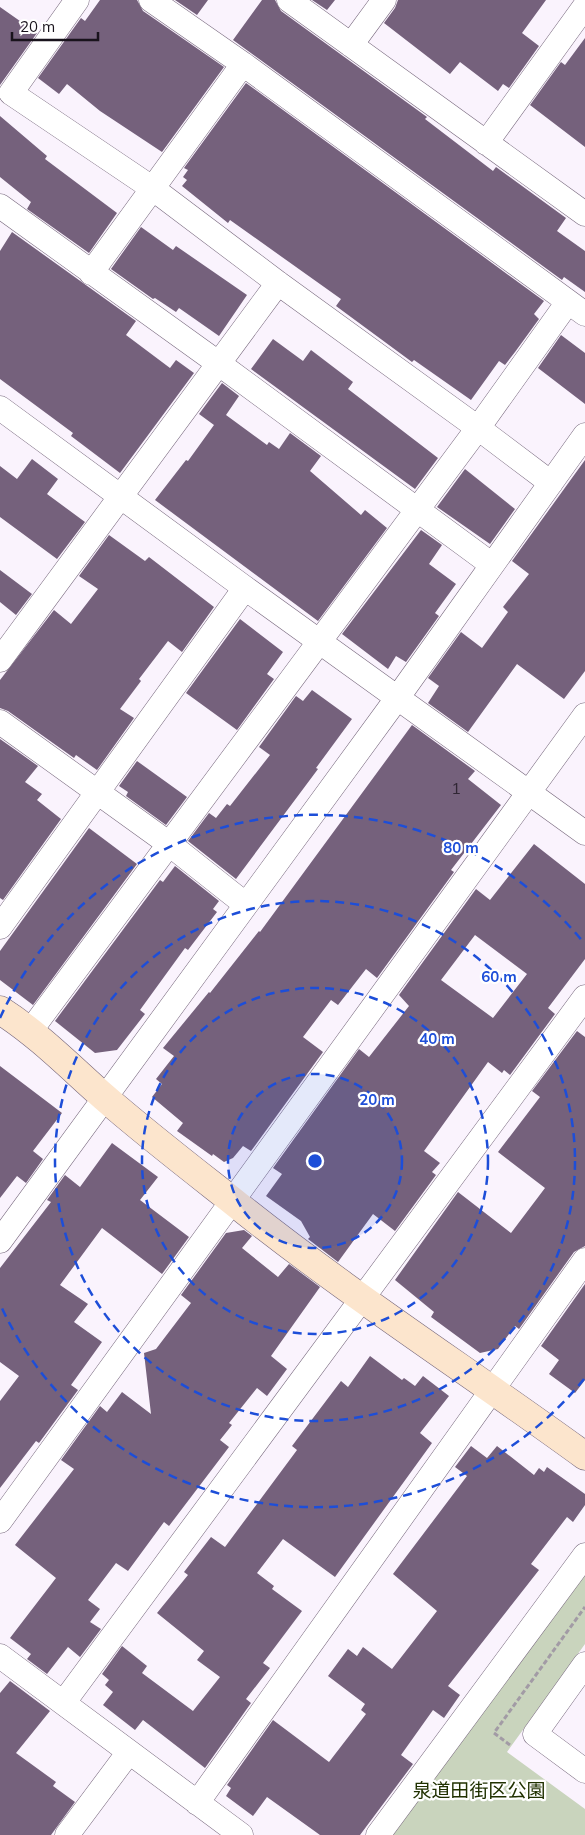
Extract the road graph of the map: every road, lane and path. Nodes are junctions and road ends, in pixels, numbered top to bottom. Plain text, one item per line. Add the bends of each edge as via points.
1 (150, 0) edge
2 (289, 0) edge
3 (384, 0) edge
4 (73, 1) edge
5 (585, 6) edge
6 (351, 45) junction
7 (243, 64) junction
8 (486, 143) junction
9 (152, 188) junction
10 (0, 206) edge
11 (585, 214) edge
12 (91, 273) junction
13 (278, 283) junction
14 (577, 308) edge
15 (218, 363) junction
16 (0, 408) edge
17 (478, 428) junction
18 (585, 435) edge
19 (551, 483) junction
20 (120, 495) junction
21 (416, 511) junction
22 (492, 564) junction
23 (245, 588) junction
24 (320, 642) junction
25 (0, 660) edge
26 (398, 697) junction
27 (585, 715) edge
28 (0, 722) edge
29 (98, 793) junction
30 (528, 793) junction
31 (585, 832) edge
32 (168, 843) junction
33 (245, 904) junction
34 (0, 927) edge
35 (585, 997) edge
36 (0, 1010) edge
37 (31, 1030) junction
38 (104, 1098) junction
39 (232, 1201) junction
40 (0, 1241) edge
41 (585, 1260) edge
42 (361, 1298) junction
43 (492, 1388) junction
44 (585, 1456) edge
45 (0, 1521) edge
46 (585, 1555) edge
47 (585, 1608) edge
48 (0, 1656) edge
49 (585, 1664) edge
50 (64, 1702) junction
51 (494, 1733) dead end
52 (129, 1752) junction
53 (585, 1771) edge
54 (197, 1803) junction
55 (67, 1835) edge
56 (240, 1835) edge
57 (378, 1835) edge

1 - 7 street
2 - 6 street
3 - 6 street
4 - 9 street via 11,93
5 - 8 street
6 - 8 street
7 - 9 street
7 - 14 street
8 - 11 street
9 - 12 street
9 - 13 street
10 - 12 street
12 - 15 street
13 - 15 street
13 - 17 street
14 - 17 street
15 - 20 street
15 - 21 street
16 - 20 street
17 - 19 street
17 - 21 street
18 - 19 street
19 - 22 street
20 - 23 street
20 - 25 street
21 - 22 street
21 - 24 street
22 - 26 street
23 - 24 street
23 - 29 street
24 - 26 street
24 - 32 street
26 - 30 street
26 - 33 street
27 - 30 street
28 - 29 street
29 - 32 street
29 - 34 street
30 - 31 street
30 - 39 street
32 - 33 street
32 - 37 street
33 - 38 street
35 - 42 street
36 - 37 street
37 - 38 street
38 - 39 street
38 - 40 street
39 - 42 street
39 - 45 street
41 - 43 street
42 - 43 street
42 - 50 street
43 - 44 street
43 - 54 street
46 - 57 street
47 - 51 path
48 - 50 street
49 - 53 street via 535,1734
50 - 52 street
52 - 54 street
52 - 55 street
54 - 56 street

